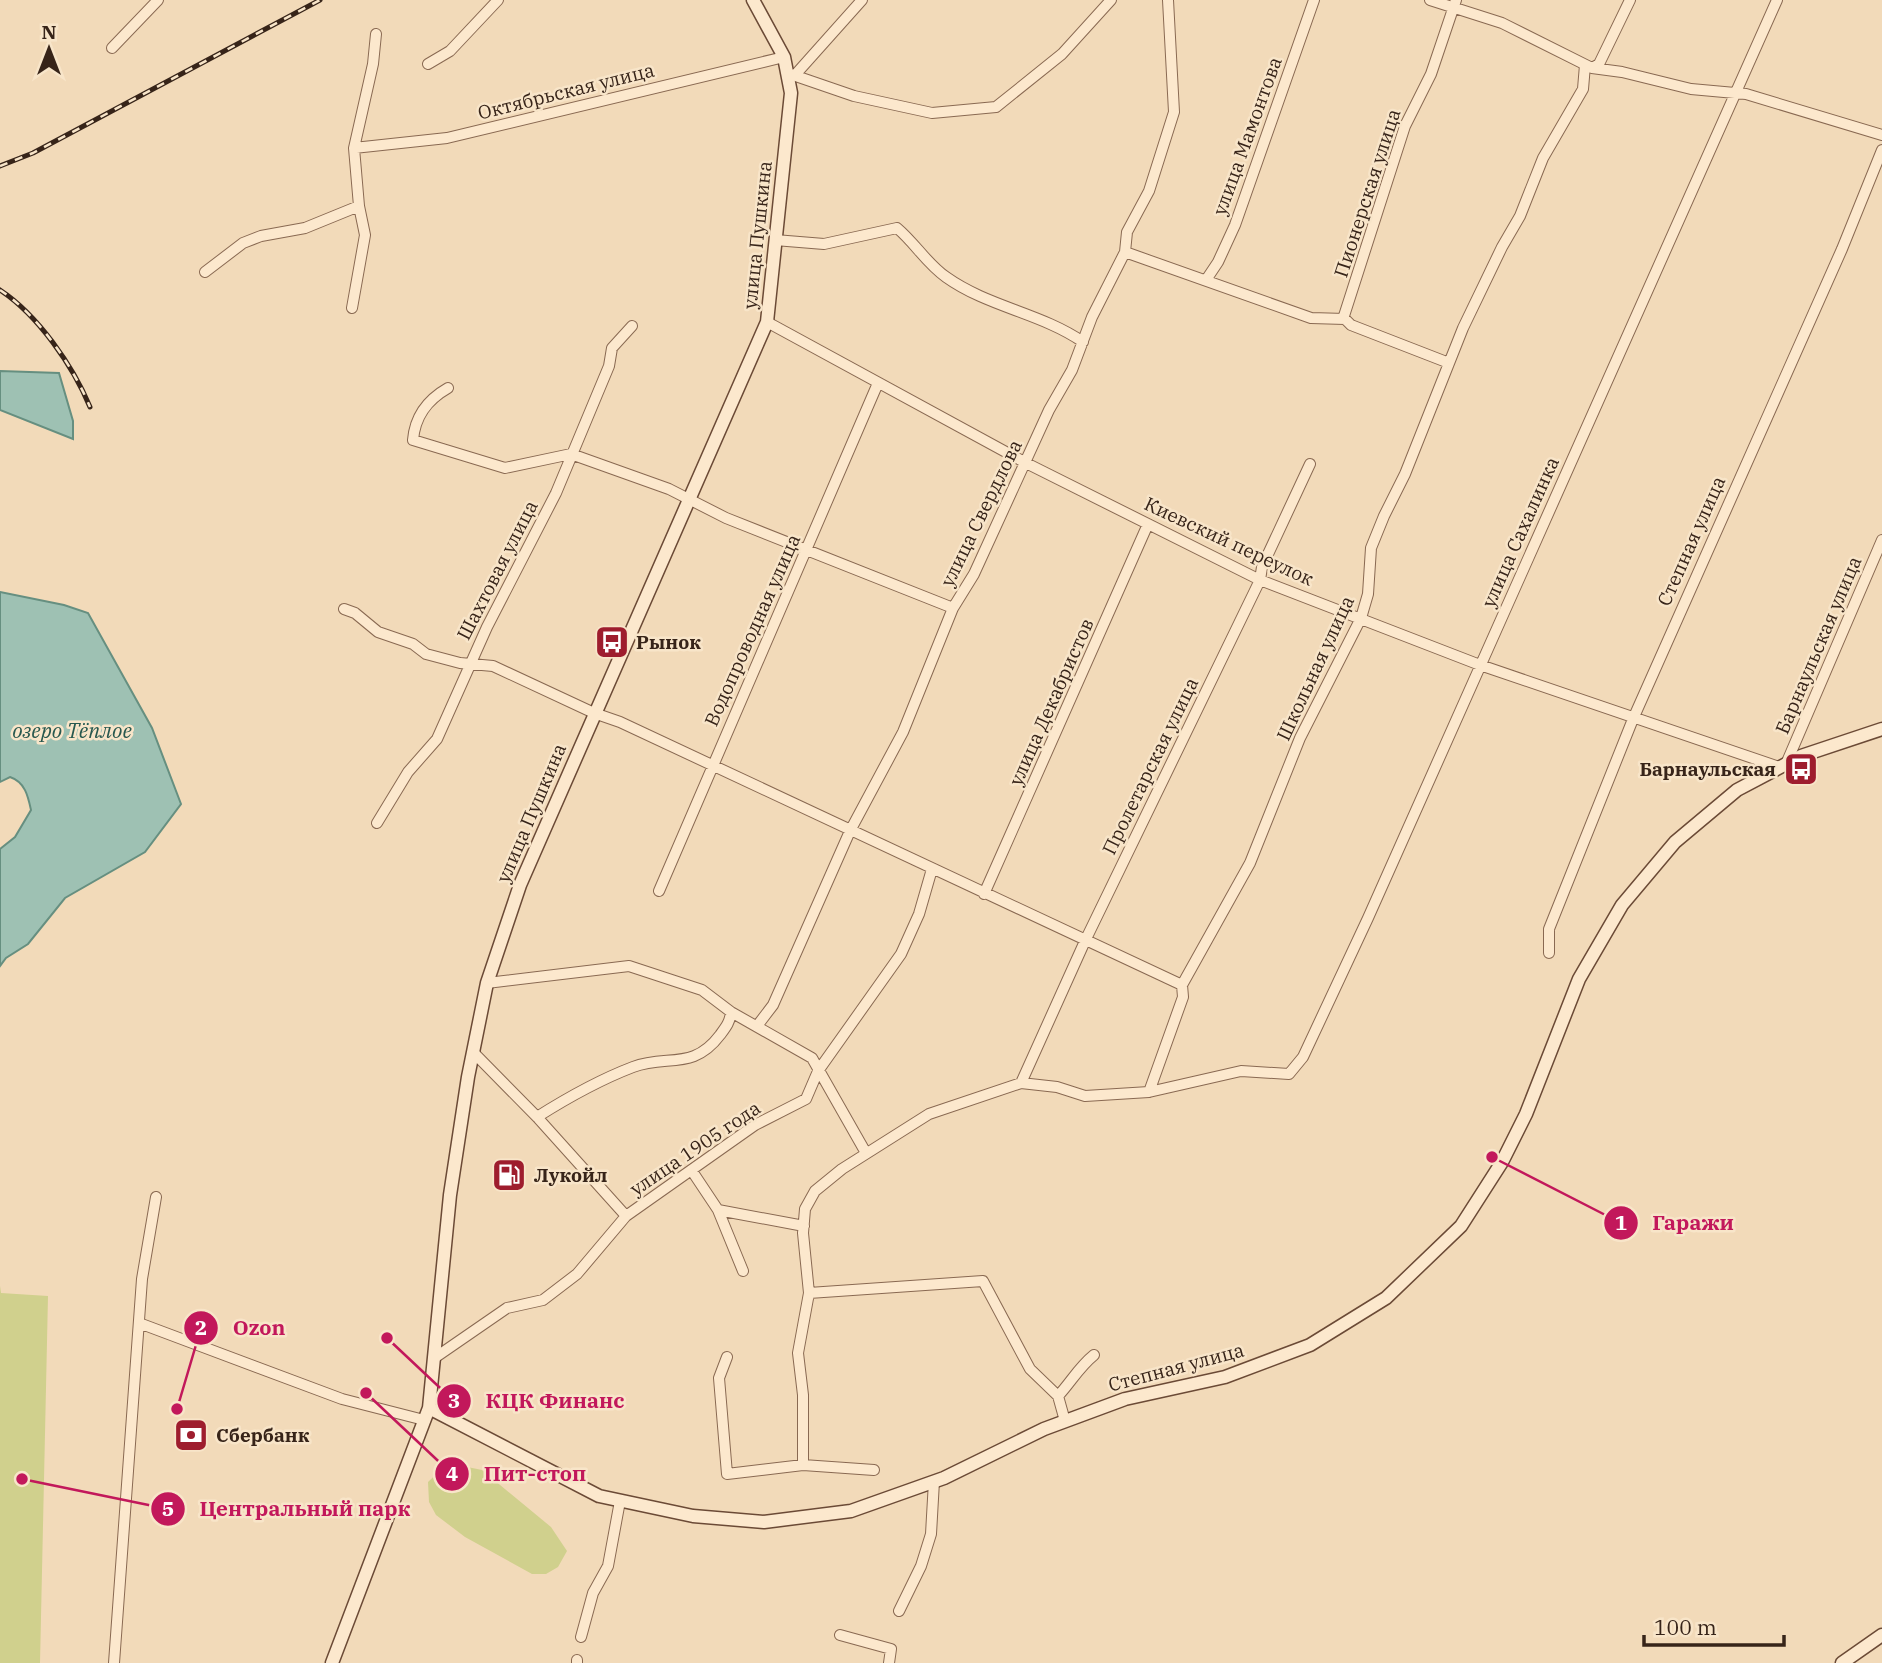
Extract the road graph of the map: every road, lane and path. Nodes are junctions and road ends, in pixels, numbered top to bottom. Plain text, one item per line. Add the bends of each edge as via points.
1 (158, 0) edge
2 (498, 0) edge
3 (753, 0) edge
4 (862, 0) edge
5 (1111, 0) edge
6 (1168, 0) edge
7 (1314, 0) edge
8 (1430, 0) edge
9 (1630, 0) edge
10 (1777, 0) edge
11 (1454, 4) edge
12 (376, 34) dead end
13 (112, 48) dead end
14 (784, 57) junction
15 (428, 64) dead end
16 (1589, 67) junction
17 (791, 74) junction
18 (1735, 95) junction
19 (1882, 135) edge
20 (354, 148) junction
21 (1882, 150) edge
22 (359, 206) junction
23 (775, 240) junction
24 (1125, 252) junction
25 (205, 272) dead end
26 (1206, 279) junction
27 (352, 308) dead end
28 (1343, 319) junction
29 (767, 321) junction
30 (632, 326) dead end
31 (1083, 342) junction
32 (1449, 363) junction
33 (878, 383) junction
34 (448, 388) dead end
35 (571, 454) junction
36 (1026, 463) junction
37 (1310, 464) dead end
38 (689, 500) junction
39 (1148, 524) junction
40 (1882, 540) edge
41 (807, 548) junction
42 (1260, 580) junction
43 (953, 608) junction
44 (344, 609) dead end
45 (1361, 618) junction
46 (470, 664) junction
47 (1480, 665) junction
48 (594, 713) junction
49 (1633, 719) junction
50 (1882, 729) edge
51 (1782, 765) junction
52 (711, 767) junction
53 (377, 822) dead end
54 (850, 831) junction
55 (932, 869) junction
56 (659, 891) dead end
57 (984, 894) junction
58 (1085, 941) junction
59 (1549, 953) dead end
60 (487, 983) junction
61 (1182, 985) junction
62 (731, 1012) junction
63 (757, 1026) junction
64 (473, 1052) junction
65 (818, 1071) junction
66 (1021, 1083) junction
67 (1149, 1092) junction
68 (537, 1117) junction
69 (866, 1153) junction
70 (692, 1171) junction
71 (156, 1197) dead end
72 (718, 1210) junction
73 (626, 1216) junction
74 (804, 1230) junction
75 (743, 1271) dead end
76 (809, 1293) junction
77 (139, 1323) junction
78 (1094, 1355) dead end
79 (727, 1357) dead end
80 (433, 1359) junction
81 (1058, 1396) junction
82 (426, 1414) junction
83 (1065, 1421) junction
84 (803, 1465) junction
85 (874, 1470) dead end
86 (934, 1481) junction
87 (620, 1501) junction
88 (899, 1611) dead end
89 (840, 1635) dead end
90 (1882, 1635) edge
91 (581, 1637) dead end
92 (114, 1663) edge
93 (332, 1663) edge
94 (889, 1663) edge
95 (1842, 1663) edge

1 - 13 street
2 - 15 street via 450,51
3 - 14 main road, улица Пушкина
4 - 17 street
5 - 17 street via 1062,54 996,107 932,113 854,96
6 - 24 street, улица Свердлова via 1174,112 1150,191 1127,232
7 - 26 street, улица Мамонтова via 1235,225
8 - 11 street
9 - 16 street, Школьная улица via 1599,64
10 - 18 street, улица Сахалинка
11 - 16 street
11 - 28 street, Пионерская улица via 1431,74 1405,127
12 - 20 street
14 - 17 main road, улица Пушкина
14 - 20 street, Октябрьская улица via 447,138
16 - 18 street
16 - 32 street, Школьная улица via 1583,89 1543,158
17 - 23 main road, улица Пушкина
18 - 19 street via 1746,94
18 - 47 street, улица Сахалинка
20 - 22 street
21 - 49 street, Степная улица via 1837,262
22 - 25 street via 305,228 243,243
22 - 27 street via 366,236
23 - 29 main road, улица Пушкина
23 - 31 street via 824,244 897,228 946,277
24 - 26 street
24 - 31 street, улица Свердлова
26 - 28 street via 1311,318
28 - 32 street
29 - 33 street, Киевский переулок
29 - 38 main road, улица Пушкина
30 - 35 street, Шахтовая улица via 612,348 609,366
31 - 36 street, улица Свердлова
32 - 45 street, Школьная улица via 1371,548 1368,594
33 - 36 street, Киевский переулок
33 - 41 street, Водопроводная улица
34 - 35 street via 430,398 414,426 413,440 505,468
35 - 38 street
35 - 46 street, Шахтовая улица
36 - 39 street, Киевский переулок
36 - 43 street, улица Свердлова
37 - 42 street, Пролетарская улица
38 - 41 street
38 - 48 main road, улица Пушкина
39 - 42 street, Киевский переулок
39 - 57 street, улица Декабристов
40 - 51 street, Барнаульская улица
41 - 43 street
41 - 52 street, Водопроводная улица
42 - 45 street, Киевский переулок
42 - 58 street, Пролетарская улица
43 - 54 street, улица Свердлова via 903,732
44 - 46 street via 378,632 413,644 426,654
45 - 47 street, Киевский переулок
45 - 61 street, Школьная улица via 1300,738 1250,863
46 - 48 street via 493,666
46 - 53 street, Шахтовая улица via 437,739 408,772
47 - 49 street, Киевский переулок
47 - 67 street, улица Сахалинка via 1303,1058 1289,1074 1241,1071
48 - 52 street
48 - 60 main road, улица Пушкина via 520,885
49 - 51 street, Киевский переулок
49 - 59 street, Степная улица via 1549,929
50 - 51 main road, Степная улица
51 - 83 main road, Степная улица via 1737,790 1675,842 1622,905 1579,979 1526,1114 1502,1162 1461,1226 1386,1298 1310,1345 1225,1377 1125,1399
52 - 54 street
52 - 56 street, Водопроводная улица
54 - 55 street
54 - 63 street, улица Свердлова via 773,1005
55 - 57 street
55 - 65 street, улица 1905 года via 901,954
57 - 58 street
58 - 61 street
58 - 66 street, Пролетарская улица
60 - 62 street via 629,966 702,990
60 - 64 main road, улица Пушкина
61 - 67 street, Школьная улица via 1183,997
62 - 63 street
62 - 68 street via 730,1022 708,1050 685,1060 635,1066
63 - 65 street via 811,1058
64 - 68 street
64 - 80 main road, улица Пушкина via 450,1195
65 - 69 street
65 - 70 street, улица 1905 года via 806,1098 755,1125
66 - 67 street via 1085,1096
66 - 69 street via 929,1114
68 - 73 street
69 - 74 street via 815,1191 805,1209
70 - 72 street
70 - 73 street, улица 1905 года
71 - 77 street
72 - 74 street
72 - 75 street
73 - 80 street, улица 1905 года via 577,1274 543,1300 507,1308 488,1318
74 - 76 street
76 - 81 street via 983,1281 1030,1368
76 - 84 street via 798,1353
77 - 82 street via 342,1399
77 - 92 street
78 - 81 street
79 - 84 street via 719,1378 727,1474
80 - 82 main road, улица Пушкина
81 - 83 street
82 - 87 main road, Степная улица via 489,1437 558,1477
82 - 93 main road, улица Пушкина
83 - 86 main road, Степная улица
84 - 85 street
86 - 87 main road, Степная улица via 851,1511 764,1522 693,1516
86 - 88 street via 931,1534
87 - 91 street via 608,1566 593,1593
89 - 94 street via 891,1649
90 - 95 main road

